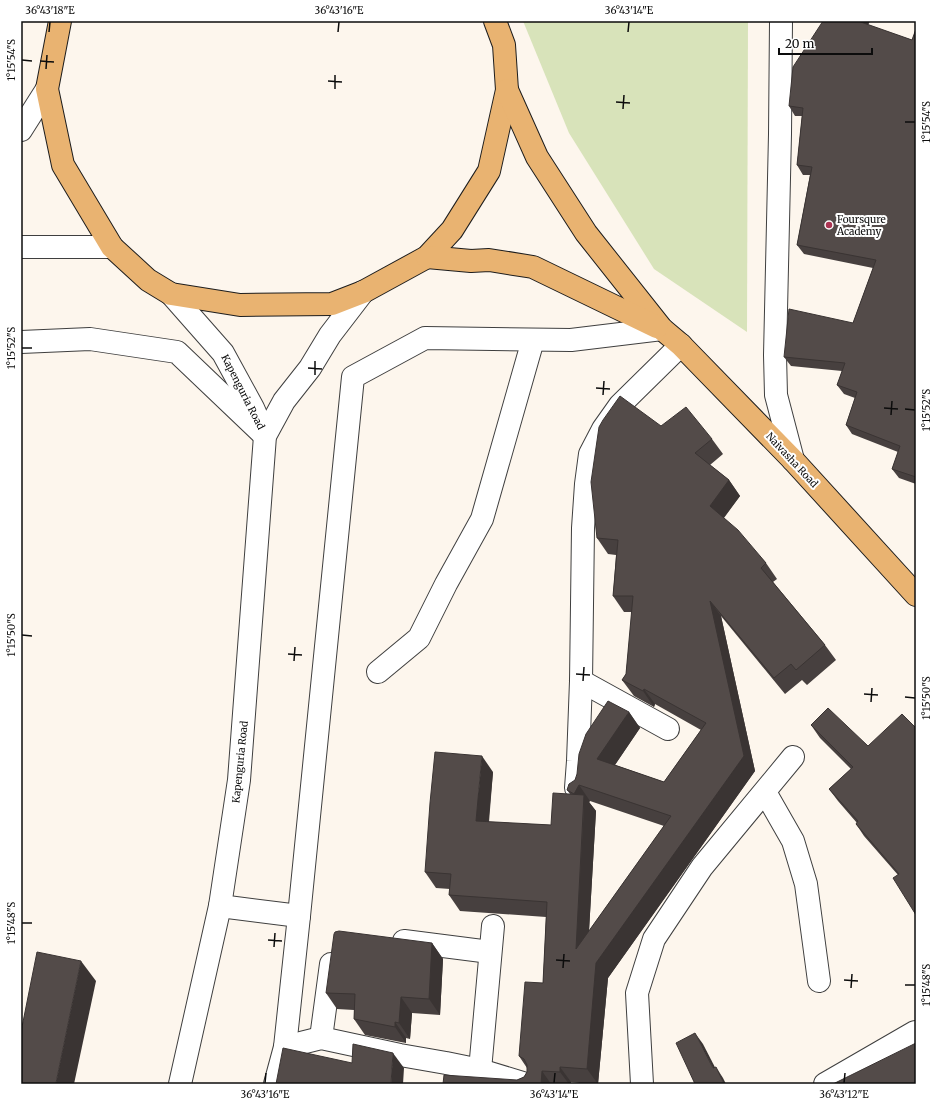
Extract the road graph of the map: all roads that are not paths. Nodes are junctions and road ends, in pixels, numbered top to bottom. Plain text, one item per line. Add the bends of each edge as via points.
1 (60, 21) edge
2 (495, 21) edge
3 (781, 21) edge
4 (48, 89) junction
5 (507, 90) junction
6 (21, 130) edge
7 (21, 247) edge
8 (112, 248) junction
9 (426, 256) junction
10 (363, 292) junction
11 (171, 294) junction
12 (662, 329) junction
13 (533, 340) junction
14 (21, 342) edge
15 (681, 345) junction
16 (266, 436) junction
17 (793, 460) junction
18 (916, 595) edge
19 (378, 672) dead end
20 (581, 681) junction
21 (668, 729) dead end
22 (793, 757) dead end
23 (576, 788) edge
24 (765, 792) junction
25 (220, 906) junction
26 (299, 916) junction
27 (493, 926) dead end
28 (388, 939) edge
29 (334, 946) edge
30 (490, 952) junction
31 (819, 981) dead end
32 (915, 1032) edge
33 (321, 1038) junction
34 (285, 1047) junction
35 (480, 1070) junction
36 (180, 1084) edge
37 (275, 1084) edge
38 (526, 1084) edge
39 (642, 1084) edge
40 (825, 1084) edge

1 - 4 main road
2 - 5 main road via 504,45
3 - 17 street via 776,395
4 - 6 street
4 - 8 main road via 63,165
5 - 9 main road via 489,171 452,230
5 - 12 main road via 537,157 586,233
7 - 8 street
8 - 11 main road via 148,280
9 - 10 main road
9 - 12 main road via 470,261 489,260 533,267
10 - 11 main road via 332,304 240,305
10 - 16 street, Kapenguria Road via 284,401
11 - 16 street, Kapenguria Road via 223,352
12 - 13 street via 571,340
12 - 15 main road, Naivasha Road
13 - 19 street via 482,519 419,638
13 - 26 street via 424,338 354,377
14 - 16 street via 90,339 177,352
15 - 17 main road, Naivasha Road
15 - 20 street via 620,405 590,454 583,528
16 - 25 street, Kapenguria Road via 239,780
17 - 18 main road, Naivasha Road
20 - 21 street
20 - 23 street
22 - 24 street
24 - 31 street via 793,841 806,884
24 - 39 street via 702,868 654,939 637,993
25 - 26 street
25 - 36 street, Kapenguria Road
26 - 34 street
27 - 30 street
28 - 30 street
29 - 33 street
30 - 35 street
32 - 40 street
33 - 34 street
33 - 35 street via 400,1056
34 - 37 street
35 - 38 street

